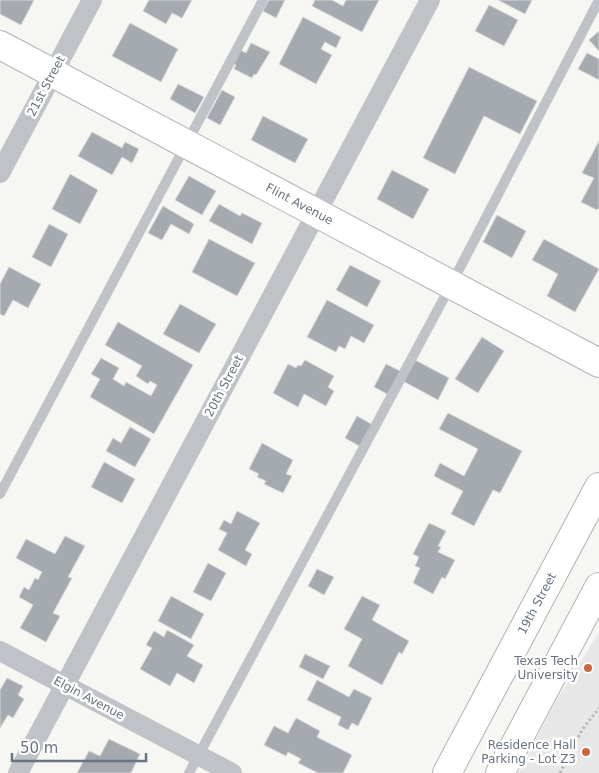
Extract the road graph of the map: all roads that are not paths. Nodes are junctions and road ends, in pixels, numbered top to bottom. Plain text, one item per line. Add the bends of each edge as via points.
1 (92, 0) edge
2 (263, 0) edge
3 (430, 0) edge
4 (599, 0) edge
5 (0, 45) edge
6 (53, 73) junction
7 (188, 145) junction
8 (0, 173) edge
9 (316, 213) junction
10 (451, 285) junction
11 (599, 363) edge
12 (599, 487) edge
13 (0, 494) edge
14 (599, 587) edge
15 (599, 612) edge
16 (0, 651) edge
17 (65, 686) junction
18 (535, 707) junction
19 (193, 764) edge
20 (18, 773) edge
21 (232, 773) edge
22 (447, 773) edge
23 (500, 773) edge

1 - 6 street, 21st Street
2 - 7 lane
3 - 9 street, 20th Street
4 - 10 lane
5 - 6 street, Flint Avenue
6 - 7 street, Flint Avenue
6 - 8 street, 21st Street
7 - 9 street, Flint Avenue
7 - 13 lane
9 - 10 street, Flint Avenue
9 - 17 street, 20th Street
10 - 11 street, Flint Avenue
10 - 19 lane
12 - 22 street, 19th Street
14 - 18 street
15 - 18 street
16 - 17 street, Elgin Avenue
17 - 19 street, Elgin Avenue
17 - 20 street, 20th Street
18 - 23 street
19 - 21 street, Elgin Avenue

